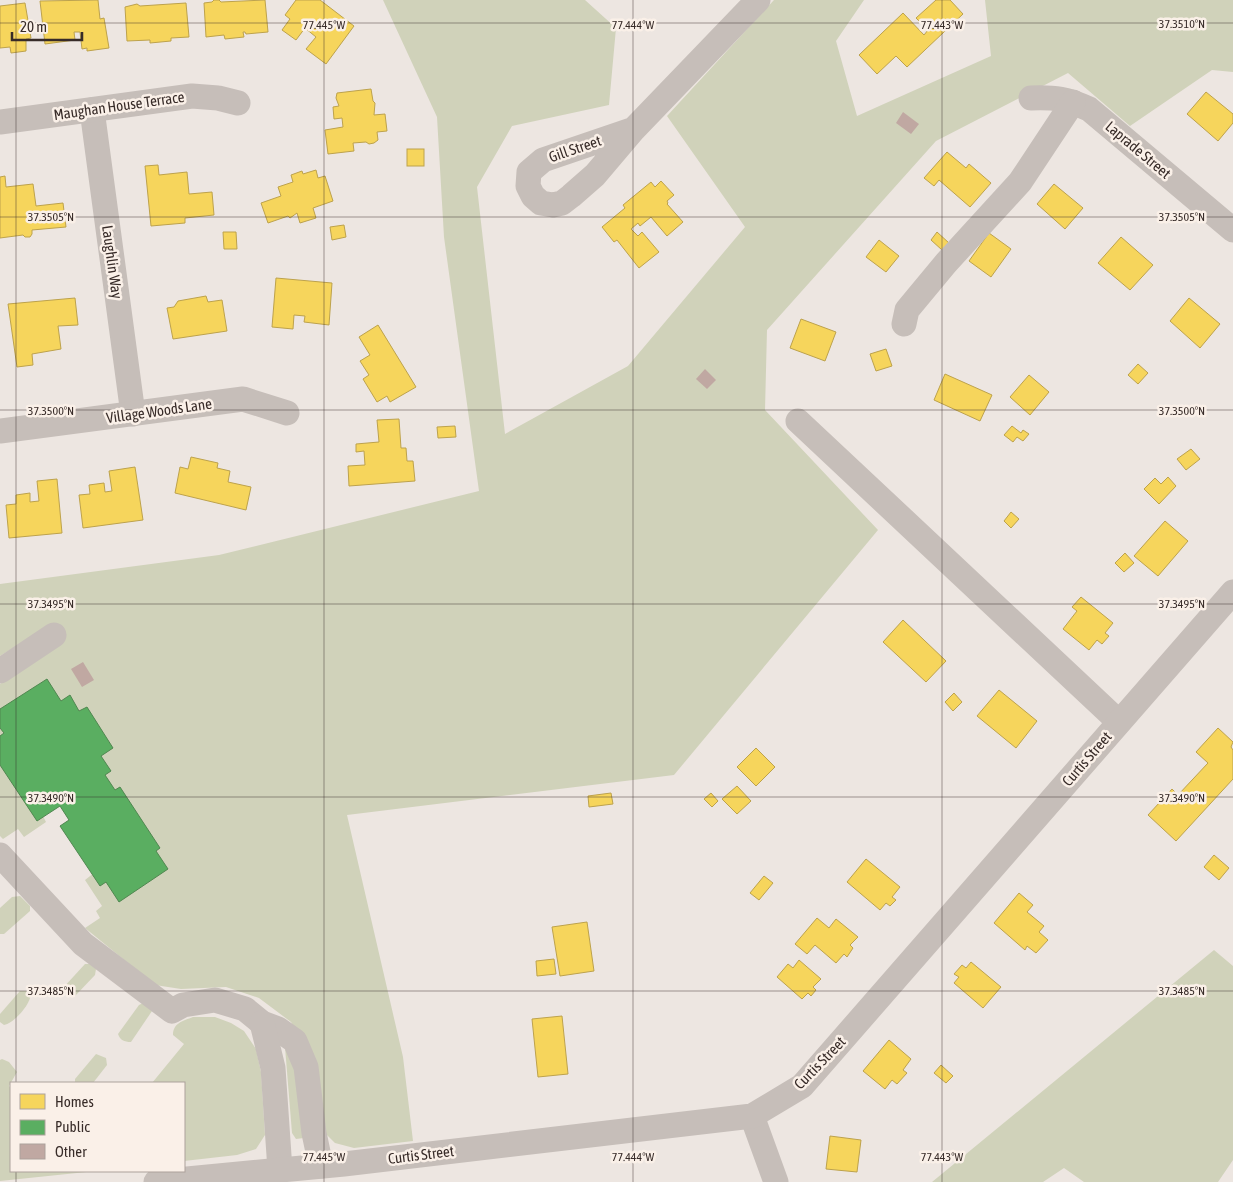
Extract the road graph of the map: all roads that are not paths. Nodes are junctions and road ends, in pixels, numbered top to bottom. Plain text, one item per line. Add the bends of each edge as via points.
1 (758, 0) edge
2 (1031, 98) dead end
3 (1073, 102) junction
4 (238, 103) dead end
5 (92, 110) junction
6 (0, 122) edge
7 (634, 129) dead end
8 (1233, 230) edge
9 (904, 324) dead end
10 (287, 413) dead end
11 (133, 414) junction
12 (798, 421) dead end
13 (0, 431) edge
14 (1233, 592) edge
15 (54, 635) dead end
16 (0, 671) edge
17 (1119, 722) junction
18 (0, 855) edge
19 (262, 1023) junction
20 (752, 1116) junction
21 (321, 1166) junction
22 (280, 1170) junction
23 (156, 1182) edge
24 (776, 1182) edge

1 - 7 street
2 - 3 street, Laprade Street via 1052,97
3 - 8 street, Laprade Street via 1089,109
3 - 9 street via 1020,182 906,310
4 - 5 street, Maughan House Terrace via 192,96
5 - 6 street, Maughan House Terrace
5 - 11 street, Laughlin Way
10 - 11 street, Village Woods Lane via 242,400
11 - 13 street, Village Woods Lane
12 - 17 street
14 - 17 street, Curtis Street
15 - 16 street
17 - 20 street, Curtis Street via 802,1086
18 - 19 street via 84,944 172,1012 183,1005 215,1000 245,1009
19 - 21 street via 295,1041 306,1067
19 - 22 street via 273,1068
20 - 21 street, Curtis Street
20 - 24 street
21 - 22 street, Curtis Street
22 - 23 street, Curtis Street

